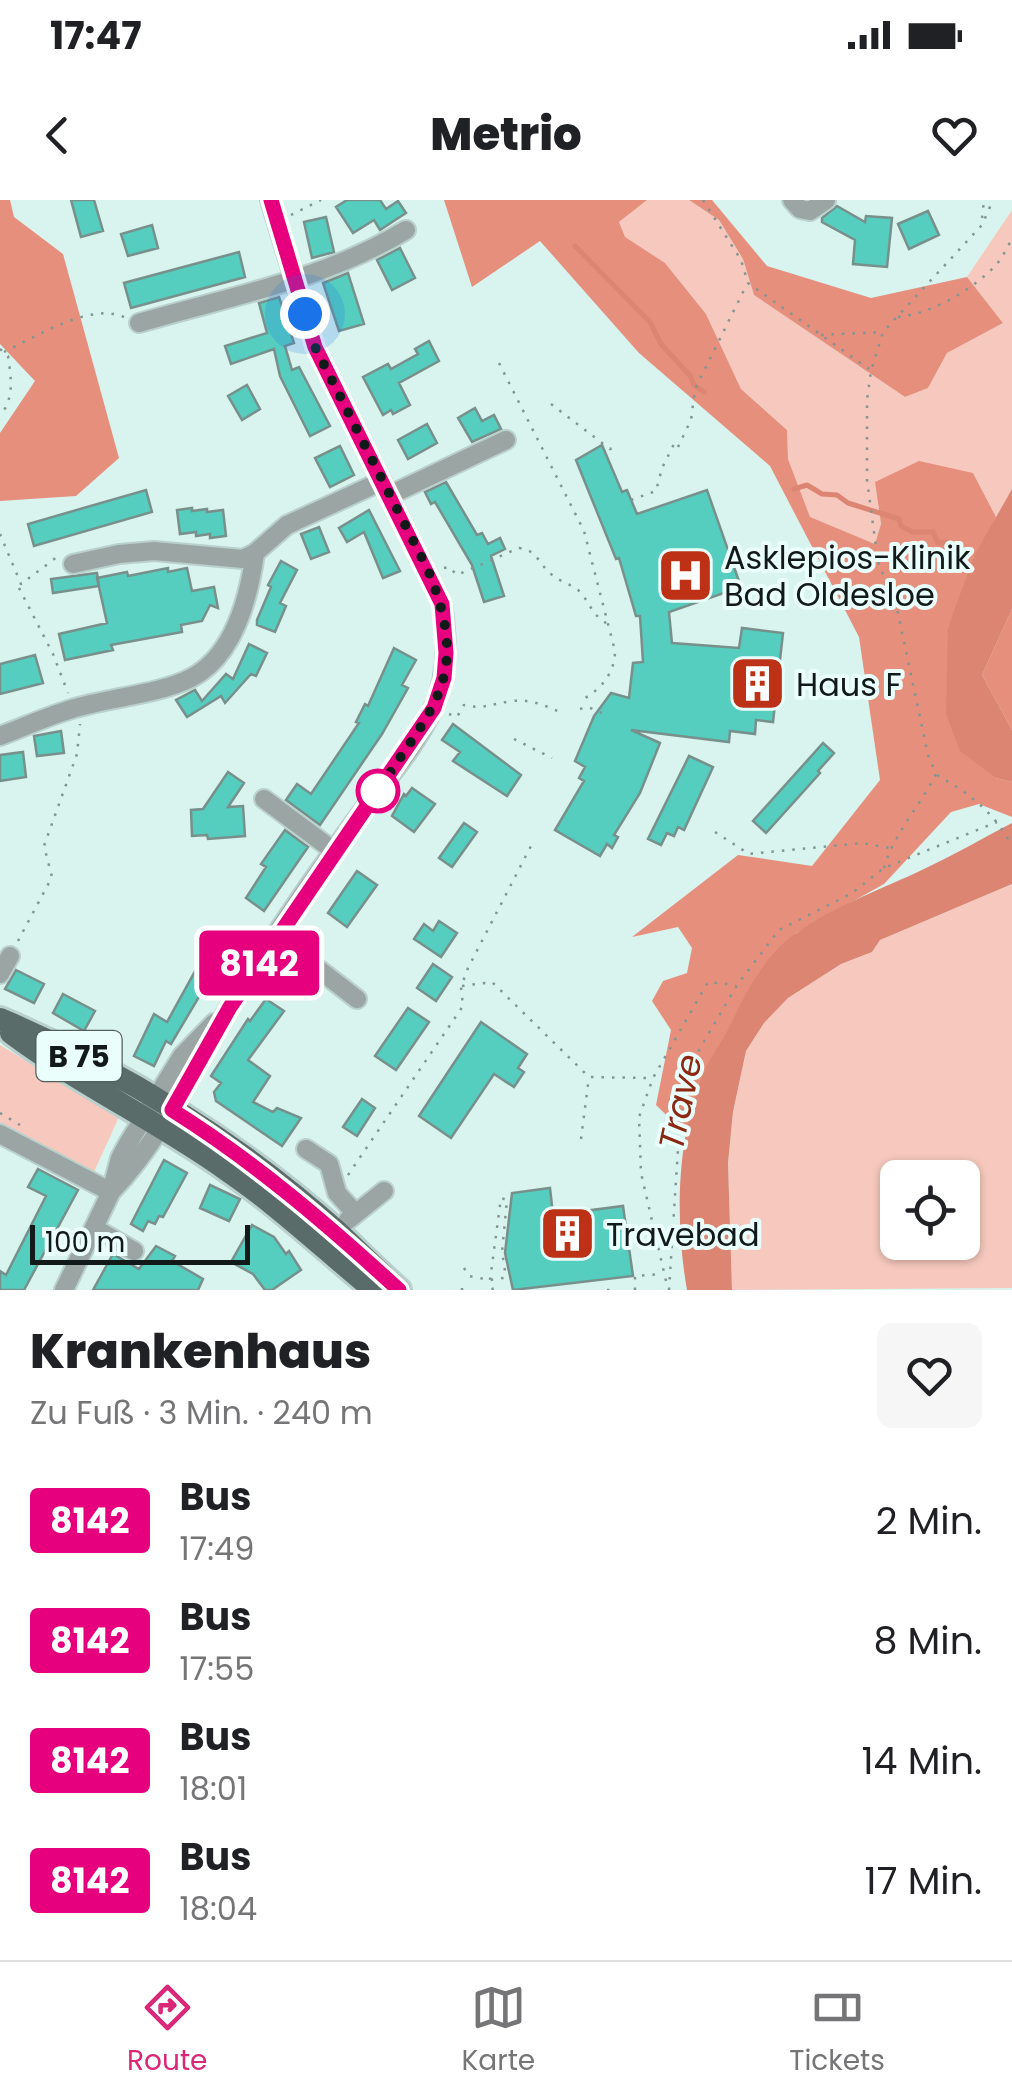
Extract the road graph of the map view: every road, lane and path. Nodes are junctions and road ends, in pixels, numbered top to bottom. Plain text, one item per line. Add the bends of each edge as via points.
1 (270, 200) edge
2 (321, 200) edge
3 (703, 200) edge
4 (792, 200) edge
5 (826, 200) edge
6 (984, 200) edge
7 (993, 200) edge
8 (277, 222) junction
9 (982, 225) junction
10 (406, 230) dead end
11 (1012, 239) edge
12 (295, 281) junction
13 (748, 283) junction
14 (895, 318) junction
15 (139, 323) joint
16 (883, 332) junction
17 (820, 335) junction
18 (2, 350) edge
19 (499, 363) dead end
20 (871, 371) junction
21 (551, 404) dead end
22 (0, 416) edge
23 (506, 440) dead end
24 (619, 445) dead end
25 (386, 488) junction
26 (631, 500) dead end
27 (0, 534) edge
28 (255, 553) junction
29 (73, 564) dead end
30 (428, 570) junction
31 (608, 624) junction
32 (580, 702) dead end
33 (77, 707) junction
34 (434, 708) junction
35 (580, 709) dead end
36 (560, 712) dead end
37 (609, 716) dead end
38 (0, 736) edge
39 (514, 739) dead end
40 (552, 758) dead end
41 (936, 774) junction
42 (264, 799) dead end
43 (999, 823) junction
44 (715, 832) dead end
45 (532, 844) dead end
46 (1012, 846) edge
47 (890, 848) junction
48 (334, 851) junction
49 (884, 868) junction
50 (277, 936) junction
51 (10, 956) joint
52 (0, 974) edge
53 (737, 985) junction
54 (461, 986) junction
55 (357, 999) dead end
56 (0, 1022) edge
57 (589, 1077) junction
58 (653, 1078) junction
59 (158, 1113) junction
60 (384, 1121) dead end
61 (0, 1134) edge
62 (581, 1139) dead end
63 (306, 1149) dead end
64 (384, 1191) dead end
65 (112, 1192) junction
66 (355, 1212) junction
67 (94, 1228) junction
68 (331, 1239) junction
69 (134, 1250) dead end
70 (464, 1268) dead end
71 (663, 1274) junction
72 (490, 1280) junction
73 (668, 1288) edge
74 (64, 1290) edge
75 (374, 1290) edge
76 (399, 1290) edge
77 (493, 1290) edge
78 (635, 1290) edge

1 - 8 street
2 - 8 path
3 - 13 path
4 - 5 street via 805,211
6 - 9 path
7 - 9 path
8 - 12 street
9 - 14 path
10 - 12 street
11 - 14 path via 996,265 962,290 919,315
12 - 15 street
12 - 25 street via 315,347
13 - 17 path
13 - 26 path via 696,387 691,420 656,491
14 - 16 path
15 - 18 path via 114,312 92,315
16 - 17 path
16 - 20 path
17 - 20 path
18 - 22 path via 12,388
19 - 31 path via 584,531
20 - 41 path via 866,455 878,562 897,609
21 - 24 path via 610,448
23 - 25 street
25 - 28 street via 287,525
25 - 30 street
27 - 33 path
28 - 29 street via 242,559 154,550
28 - 33 street via 252,582 213,662 189,679
30 - 31 path via 449,568 457,575 526,549
30 - 34 street via 442,604 446,653
31 - 32 path via 615,663
33 - 38 street
33 - 51 path via 78,754 44,846 52,876
34 - 36 path via 457,717 464,704 487,708 517,700
34 - 48 street
35 - 37 path
39 - 40 path
41 - 43 path via 976,797
41 - 47 path
42 - 48 street
43 - 46 path
43 - 49 path
44 - 47 path via 749,854 862,843
45 - 54 path
47 - 49 path
48 - 50 street
49 - 53 path via 852,893 779,930
50 - 55 street
50 - 59 street
51 - 52 street
53 - 58 path via 708,982
53 - 73 path via 699,1050 680,1118
54 - 57 path via 492,982
54 - 60 path via 462,1006
56 - 59 main road, B 75 via 57,1043
57 - 58 path
57 - 62 path
58 - 71 path via 638,1142
59 - 65 street via 138,1165
59 - 68 main road, B 75 via 242,1156
61 - 65 street
63 - 66 street via 329,1164 338,1193
64 - 66 street
65 - 67 street
66 - 68 street
67 - 69 street
67 - 74 street
68 - 75 main road, B 75
68 - 76 main road, B 75
70 - 72 path via 468,1276
71 - 73 path
71 - 78 path via 635,1276
72 - 72 path via 501,1198 507,1200 502,1252 508,1277
72 - 77 path

